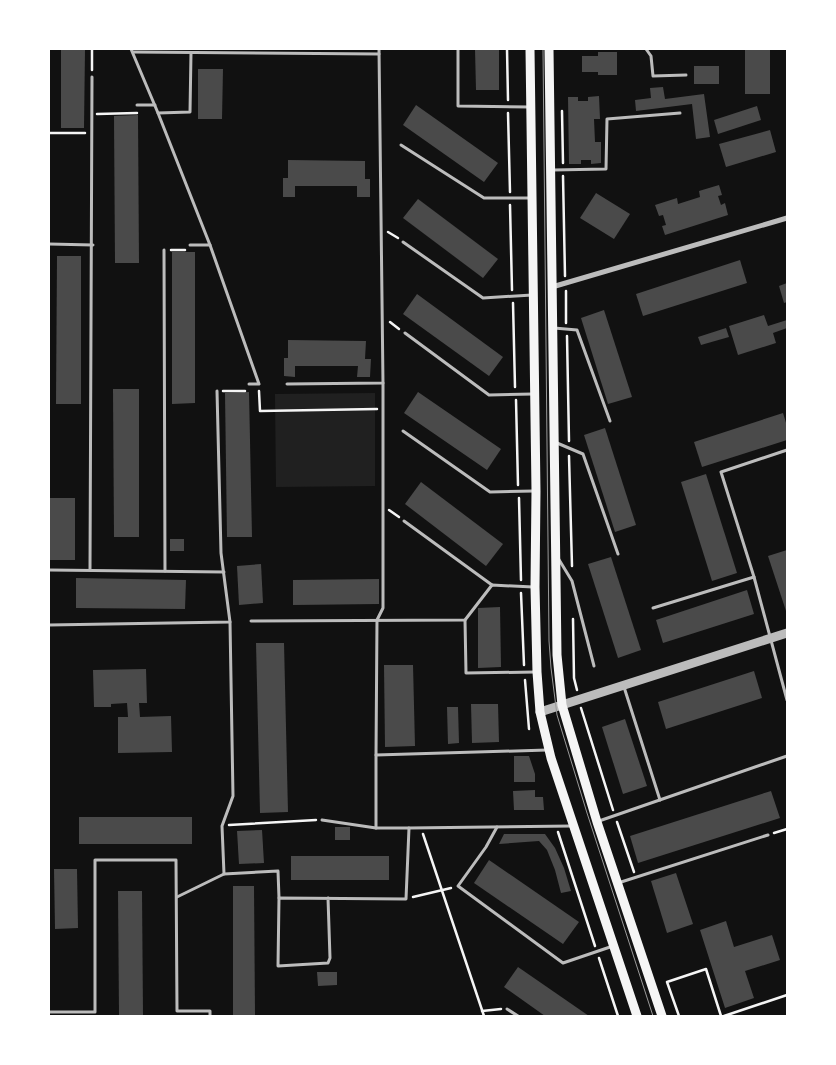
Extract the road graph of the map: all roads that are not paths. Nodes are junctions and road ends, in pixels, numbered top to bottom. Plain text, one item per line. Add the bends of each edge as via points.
1 (324, 49) edge
2 (379, 49) edge
3 (458, 49) edge
4 (530, 49) edge
5 (548, 49) edge
6 (646, 49) edge
7 (132, 51) edge
8 (191, 54) junction
9 (324, 54) junction
10 (379, 54) junction
11 (686, 75) dead end
12 (92, 77) road end
13 (137, 105) dead end
14 (155, 105) junction
15 (530, 107) junction
16 (158, 113) junction
17 (680, 113) dead end
18 (401, 144) dead end
19 (550, 170) junction
20 (531, 198) junction
21 (787, 218) edge
22 (403, 242) road end
23 (49, 244) edge
24 (93, 245) junction
25 (210, 245) junction
26 (190, 246) dead end
27 (164, 250) dead end
28 (551, 287) junction
29 (532, 295) junction
30 (552, 327) junction
31 (405, 333) road end
32 (383, 383) junction
33 (249, 384) dead end
34 (287, 384) dead end
35 (217, 391) road end
36 (533, 394) junction
37 (610, 421) dead end
38 (404, 431) dead end
39 (554, 442) junction
40 (787, 450) edge
41 (536, 491) junction
42 (404, 521) road end
43 (555, 553) junction
44 (618, 554) dead end
45 (49, 570) edge
46 (90, 570) junction
47 (165, 571) junction
48 (224, 572) junction
49 (754, 576) junction
50 (492, 585) junction
51 (535, 588) junction
52 (653, 608) dead end
53 (377, 620) junction
54 (465, 620) junction
55 (251, 621) dead end
56 (230, 622) junction
57 (49, 625) edge
58 (787, 633) edge
59 (770, 639) junction
60 (594, 666) dead end
61 (537, 672) junction
62 (624, 686) junction
63 (787, 700) edge
64 (562, 705) junction
65 (540, 712) junction
66 (548, 750) junction
67 (376, 755) junction
68 (787, 756) edge
69 (660, 800) junction
70 (322, 820) road end
71 (597, 822) junction
72 (573, 826) junction
73 (497, 827) junction
74 (376, 828) junction
75 (409, 828) junction
76 (768, 834) road end
77 (224, 874) junction
78 (617, 884) junction
79 (177, 897) junction
80 (278, 898) junction
81 (328, 898) junction
82 (613, 946) junction
83 (506, 1008) road end
84 (49, 1012) edge
85 (95, 1014) edge
86 (210, 1016) edge
87 (518, 1016) edge
88 (638, 1016) edge
89 (662, 1016) edge

1 - 9 lane
2 - 10 lane
3 - 15 lane via 458,106
4 - 15 main road
5 - 19 main road
6 - 11 lane via 651,56 653,76
7 - 8 lane
7 - 14 lane
8 - 9 lane
8 - 16 lane via 190,112
9 - 10 lane
10 - 32 lane
12 - 24 lane
13 - 14 lane
14 - 16 lane
15 - 20 main road
16 - 25 lane
17 - 19 lane via 607,119 606,169
18 - 20 lane via 484,198
19 - 28 main road
20 - 29 main road
21 - 28 street
22 - 29 lane via 483,298
23 - 24 lane
24 - 46 lane
25 - 26 lane
25 - 33 lane via 258,384
27 - 47 lane
28 - 30 main road
29 - 36 main road
30 - 37 lane via 577,330
30 - 39 main road
31 - 36 lane via 489,396
32 - 34 lane
32 - 53 lane via 383,608
35 - 48 lane
36 - 41 main road
38 - 41 lane via 490,492
39 - 43 main road
39 - 44 lane via 583,454
40 - 49 lane via 721,472
41 - 51 main road
42 - 50 lane
43 - 60 lane via 572,581
43 - 64 main road via 557,655
45 - 46 lane
46 - 47 lane
47 - 48 lane
48 - 56 lane
49 - 52 lane
49 - 59 lane
50 - 51 lane
50 - 54 lane
51 - 61 main road
53 - 54 lane
53 - 55 lane
53 - 67 lane
54 - 61 lane via 466,673
56 - 57 lane
56 - 77 lane via 233,796 222,826
58 - 59 street
59 - 62 street
59 - 63 lane
61 - 65 main road
62 - 64 street
62 - 69 lane
64 - 65 street
64 - 71 main road
65 - 66 main road
66 - 67 lane
66 - 72 main road
67 - 74 lane
68 - 69 lane
69 - 71 lane
70 - 74 lane
71 - 78 main road
72 - 73 lane
72 - 82 main road
73 - 75 lane
73 - 82 lane via 458,886 563,963
74 - 75 lane
75 - 81 lane via 406,899
76 - 78 lane
77 - 79 lane
77 - 80 lane via 278,871
78 - 89 main road
79 - 85 lane via 176,860 95,860
79 - 86 lane via 177,1011 210,1011
80 - 81 lane
80 - 81 lane via 278,966 328,963
82 - 88 main road
83 - 87 lane
84 - 85 lane

